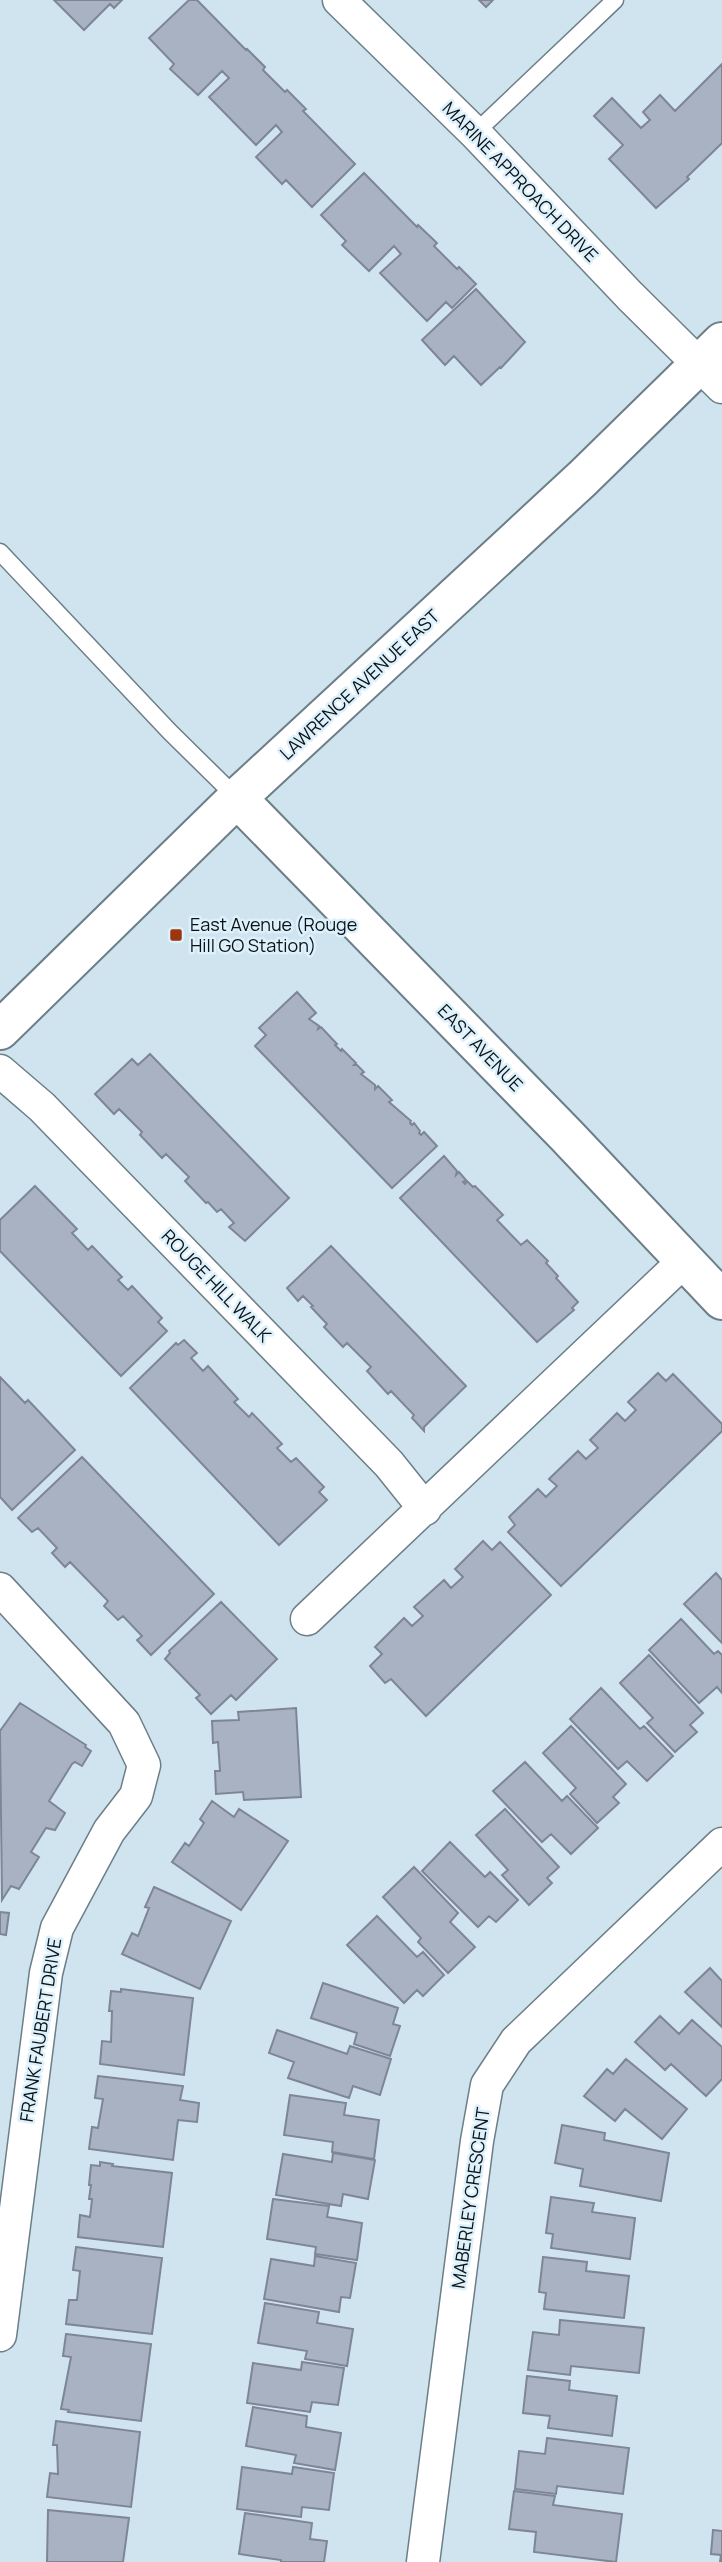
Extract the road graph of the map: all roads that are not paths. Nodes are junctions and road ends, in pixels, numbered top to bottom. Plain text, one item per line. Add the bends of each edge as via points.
1 (340, 0) edge
2 (615, 0) edge
3 (475, 133) junction
4 (715, 364) edge
5 (0, 552) edge
6 (236, 798) junction
7 (0, 1030) edge
8 (0, 1070) edge
9 (684, 1261) junction
10 (722, 1300) edge
11 (425, 1509) junction
12 (0, 1589) edge
13 (307, 1619) dead end
14 (722, 1844) edge
15 (0, 2335) edge
16 (423, 2562) edge

1 - 3 street, MARINE APPROACH DRIVE
2 - 3 lane
3 - 4 street, MARINE APPROACH DRIVE via 630,296
4 - 6 street, LAWRENCE AVENUE EAST via 583,478
5 - 6 lane
6 - 7 street, LAWRENCE AVENUE EAST
6 - 9 street, EAST AVENUE
8 - 11 street, ROUGE HILL WALK via 42,1107 275,1346 389,1464
9 - 10 street, EAST AVENUE
9 - 11 street
11 - 13 street
12 - 15 street, FRANK FAUBERT DRIVE via 124,1723 144,1765 136,1796 109,1831 57,1928 46,1973
14 - 16 street, MABERLEY CRESCENT via 516,2040 487,2085

